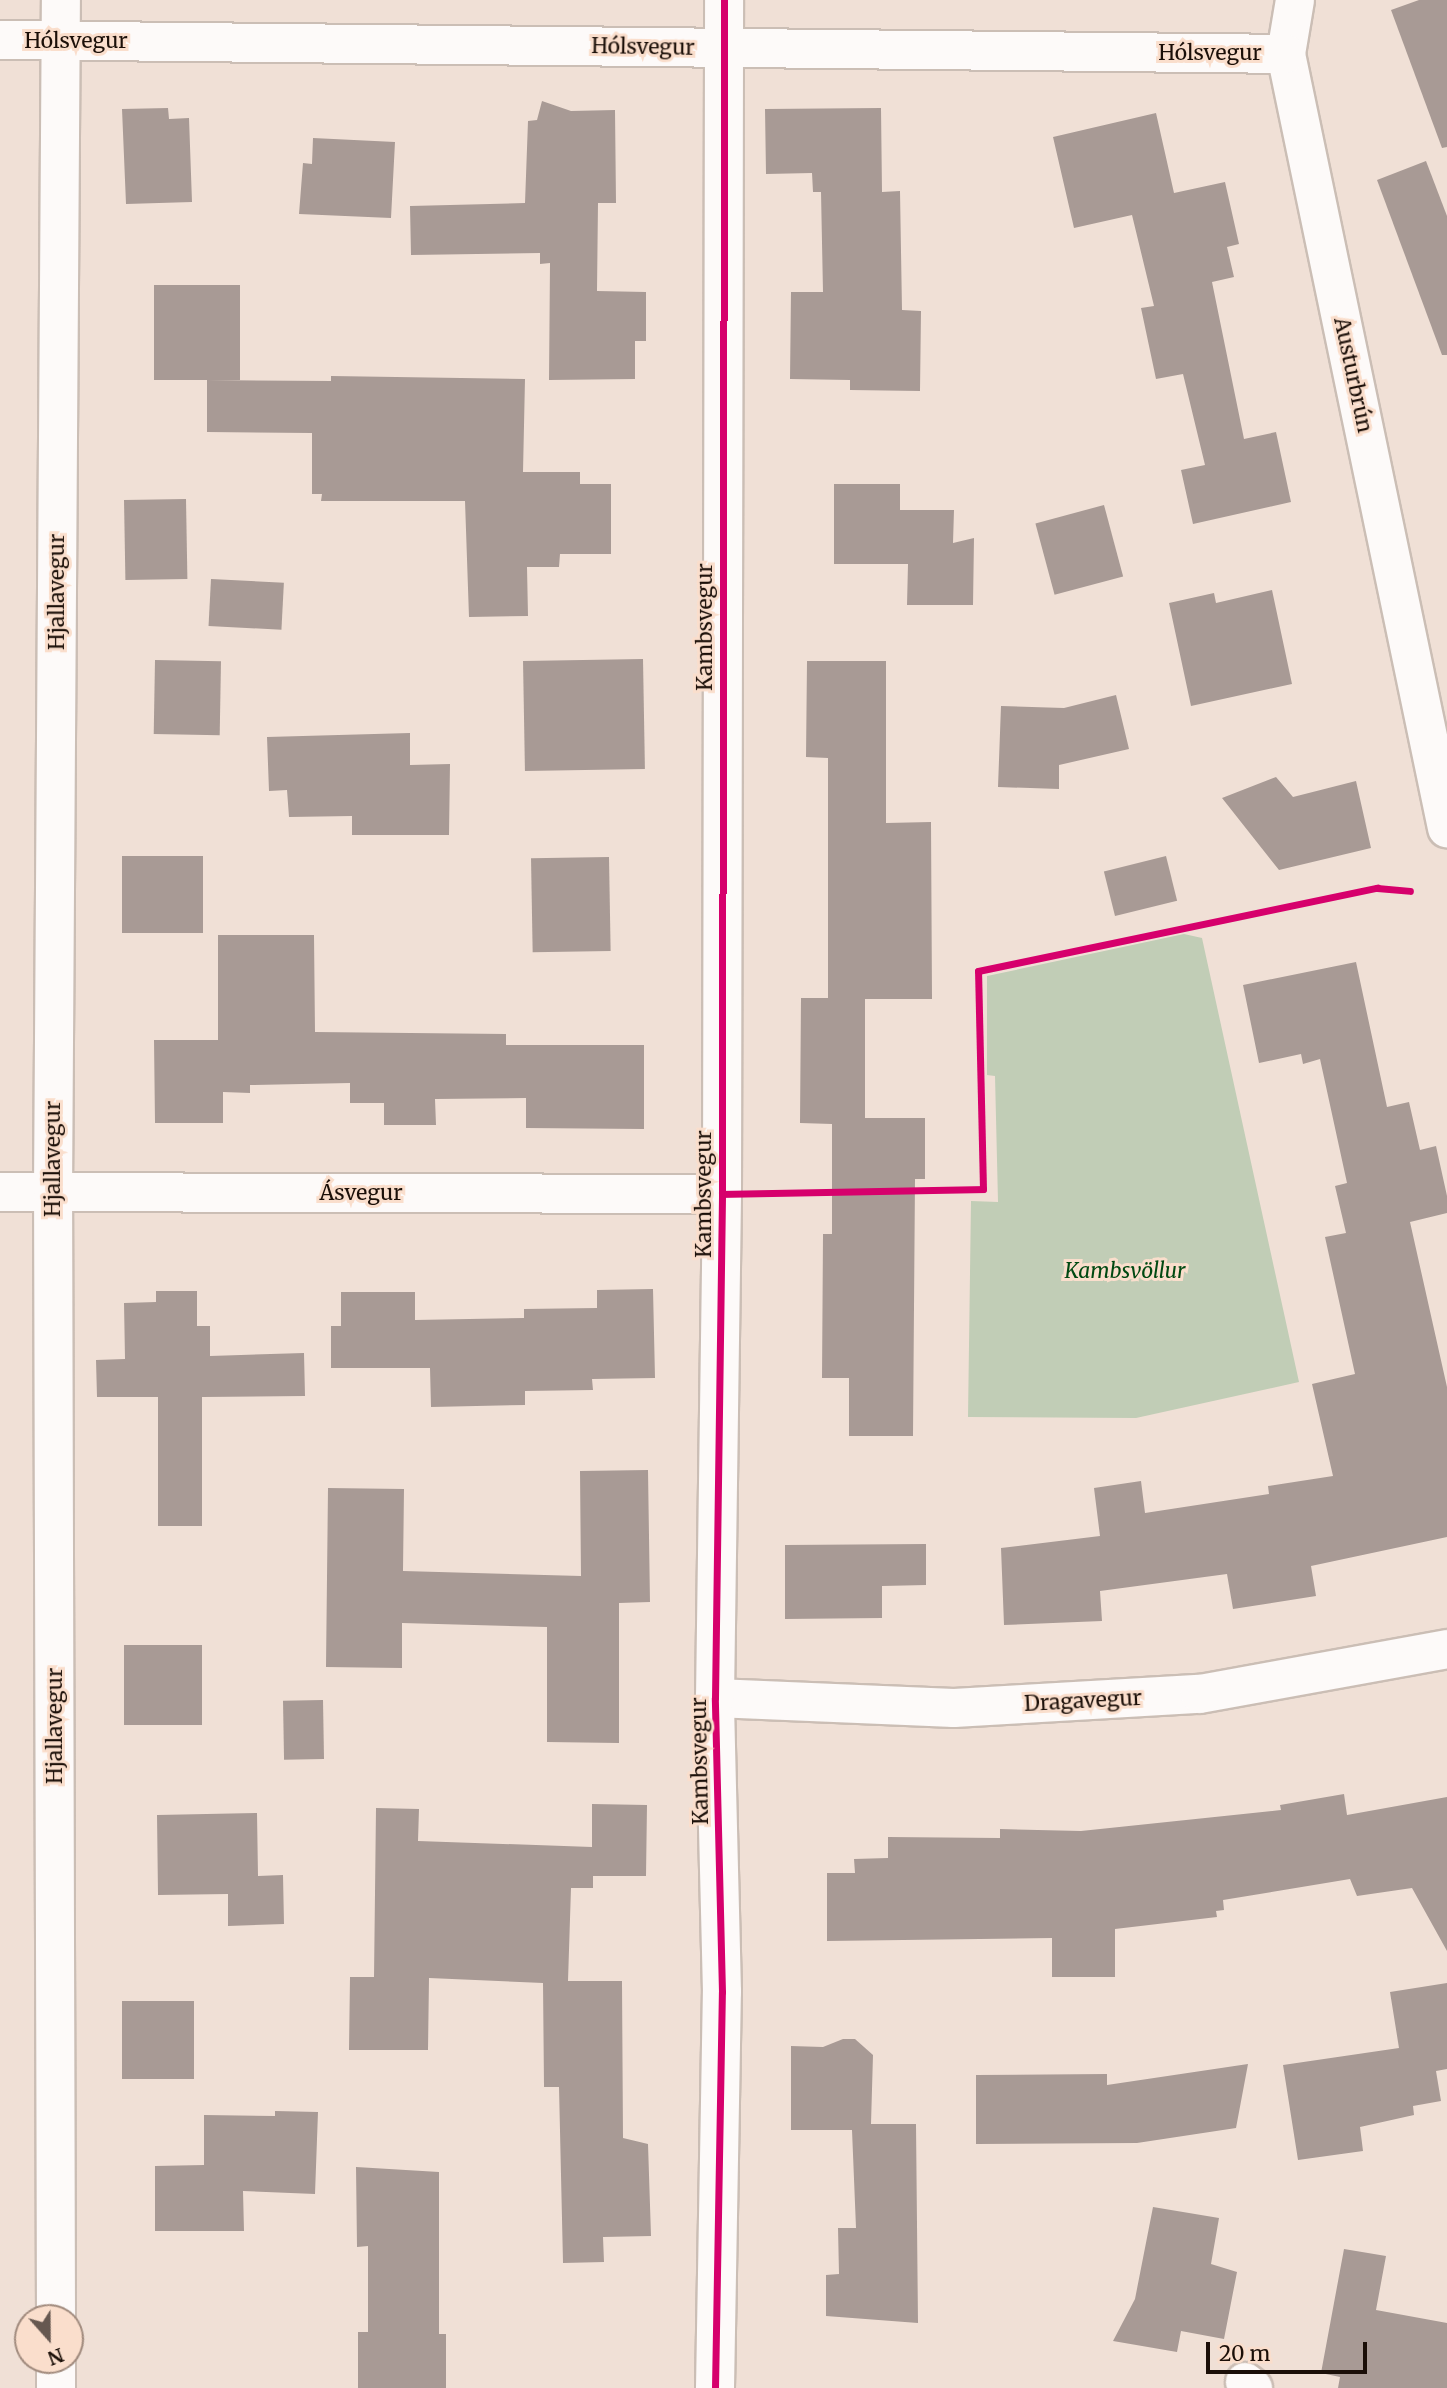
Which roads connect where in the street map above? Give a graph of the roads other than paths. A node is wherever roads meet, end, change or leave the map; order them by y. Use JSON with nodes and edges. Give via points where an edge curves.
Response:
{"nodes":[{"id":1,"x":61,"y":0,"type":"edge"},
{"id":2,"x":724,"y":0,"type":"edge"},
{"id":3,"x":1295,"y":0,"type":"edge"},
{"id":4,"x":0,"y":40,"type":"edge"},
{"id":5,"x":61,"y":40,"type":"junction"},
{"id":6,"x":724,"y":48,"type":"junction"},
{"id":7,"x":1286,"y":54,"type":"junction"},
{"id":8,"x":1439,"y":748,"type":"edge"},
{"id":9,"x":1447,"y":828,"type":"edge"},
{"id":10,"x":0,"y":1192,"type":"edge"},
{"id":11,"x":52,"y":1192,"type":"junction"},
{"id":12,"x":722,"y":1194,"type":"junction"},
{"id":13,"x":1447,"y":1649,"type":"edge"},
{"id":14,"x":715,"y":1698,"type":"junction"},
{"id":15,"x":56,"y":2304,"type":"edge"},
{"id":16,"x":715,"y":2388,"type":"edge"}],
"edges":[{"from":1,"to":5,"type":"street","name":"Hjallavegur"},
{"from":2,"to":6,"type":"street","name":"Kambsvegur"},
{"from":3,"to":7,"type":"street","name":"Austurbrún"},
{"from":4,"to":5,"type":"street","name":"Hólsvegur"},
{"from":5,"to":6,"type":"street","name":"Hólsvegur"},
{"from":5,"to":11,"type":"street","name":"Hjallavegur"},
{"from":6,"to":7,"type":"street","name":"Hólsvegur"},
{"from":6,"to":12,"type":"street","name":"Kambsvegur"},
{"from":7,"to":8,"type":"street","name":"Austurbrún"},
{"from":8,"to":9,"type":"street","name":"Austurbrún"},
{"from":10,"to":11,"type":"street","name":"Ásvegur"},
{"from":11,"to":12,"type":"street","name":"Ásvegur"},
{"from":11,"to":15,"type":"street","name":"Hjallavegur"},
{"from":12,"to":14,"type":"street","name":"Kambsvegur"},
{"from":13,"to":14,"type":"street","name":"Dragavegur","via":[[1200,1694],[954,1708]]},
{"from":14,"to":16,"type":"street","name":"Kambsvegur","via":[[722,1992]]}]}
